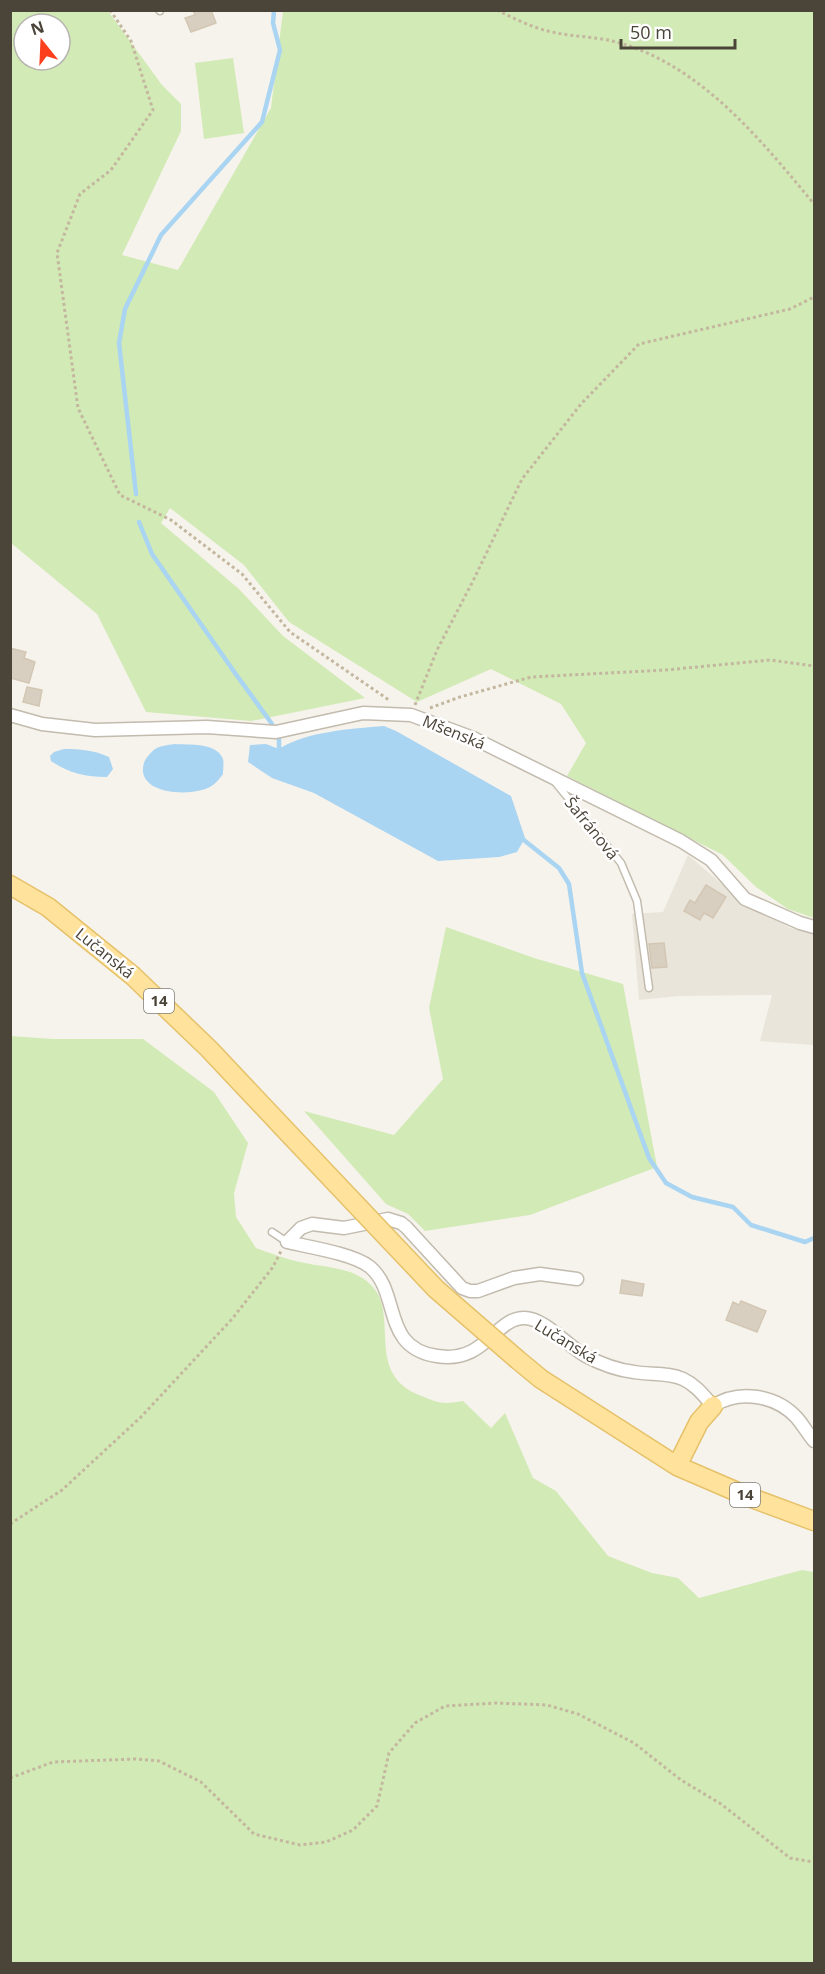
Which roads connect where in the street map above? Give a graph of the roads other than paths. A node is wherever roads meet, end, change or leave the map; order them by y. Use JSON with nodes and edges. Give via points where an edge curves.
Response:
{"nodes":[{"id":1,"x":10,"y":715,"type":"edge"},
{"id":2,"x":550,"y":777,"type":"junction"},
{"id":3,"x":10,"y":885,"type":"edge"},
{"id":4,"x":814,"y":927,"type":"edge"},
{"id":5,"x":649,"y":988,"type":"dead end"},
{"id":6,"x":272,"y":1233,"type":"dead end"},
{"id":7,"x":287,"y":1242,"type":"junction"},
{"id":8,"x":577,"y":1279,"type":"dead end"},
{"id":9,"x":713,"y":1406,"type":"junction"},
{"id":10,"x":814,"y":1441,"type":"edge"},
{"id":11,"x":677,"y":1466,"type":"junction"},
{"id":12,"x":814,"y":1521,"type":"edge"}],
"edges":[{"from":1,"to":2,"type":"street","name":"Mšenská","via":[[42,724],[95,730],[207,727],[276,732],[363,713],[411,715],[473,738]]},
{"from":2,"to":4,"type":"street","name":"Mšenská","via":[[689,846],[711,860],[745,899]]},
{"from":2,"to":5,"type":"lane","name":"Šafránová","via":[[621,863],[637,901]]},
{"from":3,"to":11,"type":"main road","name":"Lučanská","number":"14","bridge":true,"via":[[48,907],[134,976],[473,1323],[541,1379]]},
{"from":6,"to":7,"type":"lane"},
{"from":7,"to":8,"type":"street","via":[[306,1225],[344,1228],[388,1220],[406,1227],[462,1288],[478,1292],[514,1278],[540,1274]]},
{"from":7,"to":9,"type":"street","name":"Lučanská","via":[[353,1258],[369,1266],[386,1289],[396,1327],[417,1350],[437,1356],[462,1356],[474,1352],[506,1324],[525,1318],[537,1321],[570,1346],[607,1365],[681,1378]]},
{"from":9,"to":10,"type":"street","via":[[737,1397],[770,1400],[796,1417]]},
{"from":9,"to":11,"type":"main road","via":[[699,1422]]},
{"from":11,"to":12,"type":"main road","number":"14"}]}
